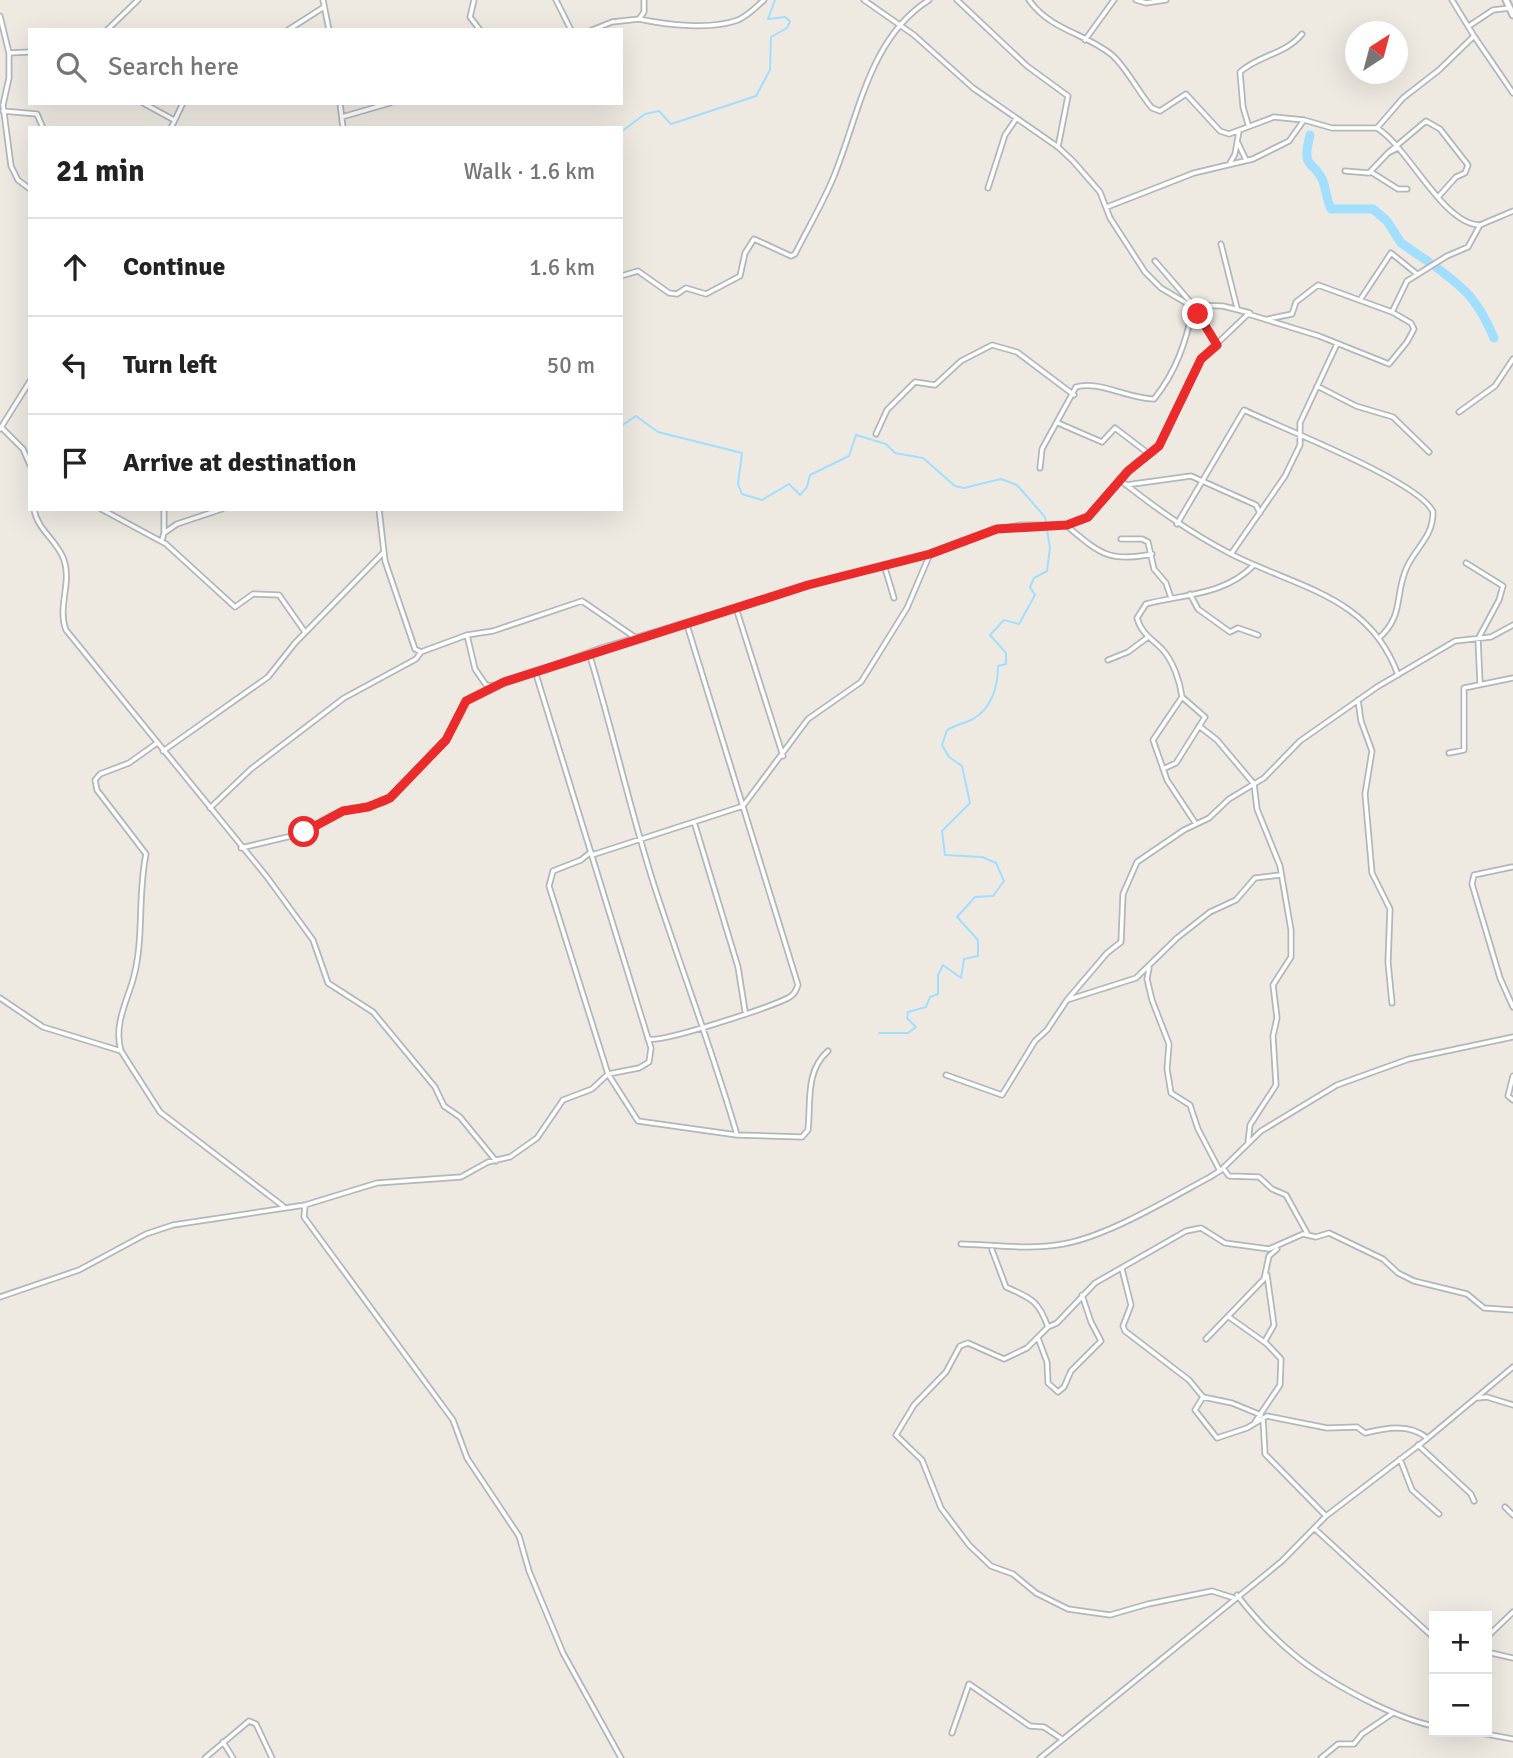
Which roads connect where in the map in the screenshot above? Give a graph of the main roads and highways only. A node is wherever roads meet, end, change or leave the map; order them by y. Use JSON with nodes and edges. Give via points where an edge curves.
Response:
{"nodes":[{"id":1,"x":1506,"y":0,"type":"edge"},
{"id":2,"x":1513,"y":15,"type":"edge"}],
"edges":[{"from":1,"to":2,"type":"main road"}]}
